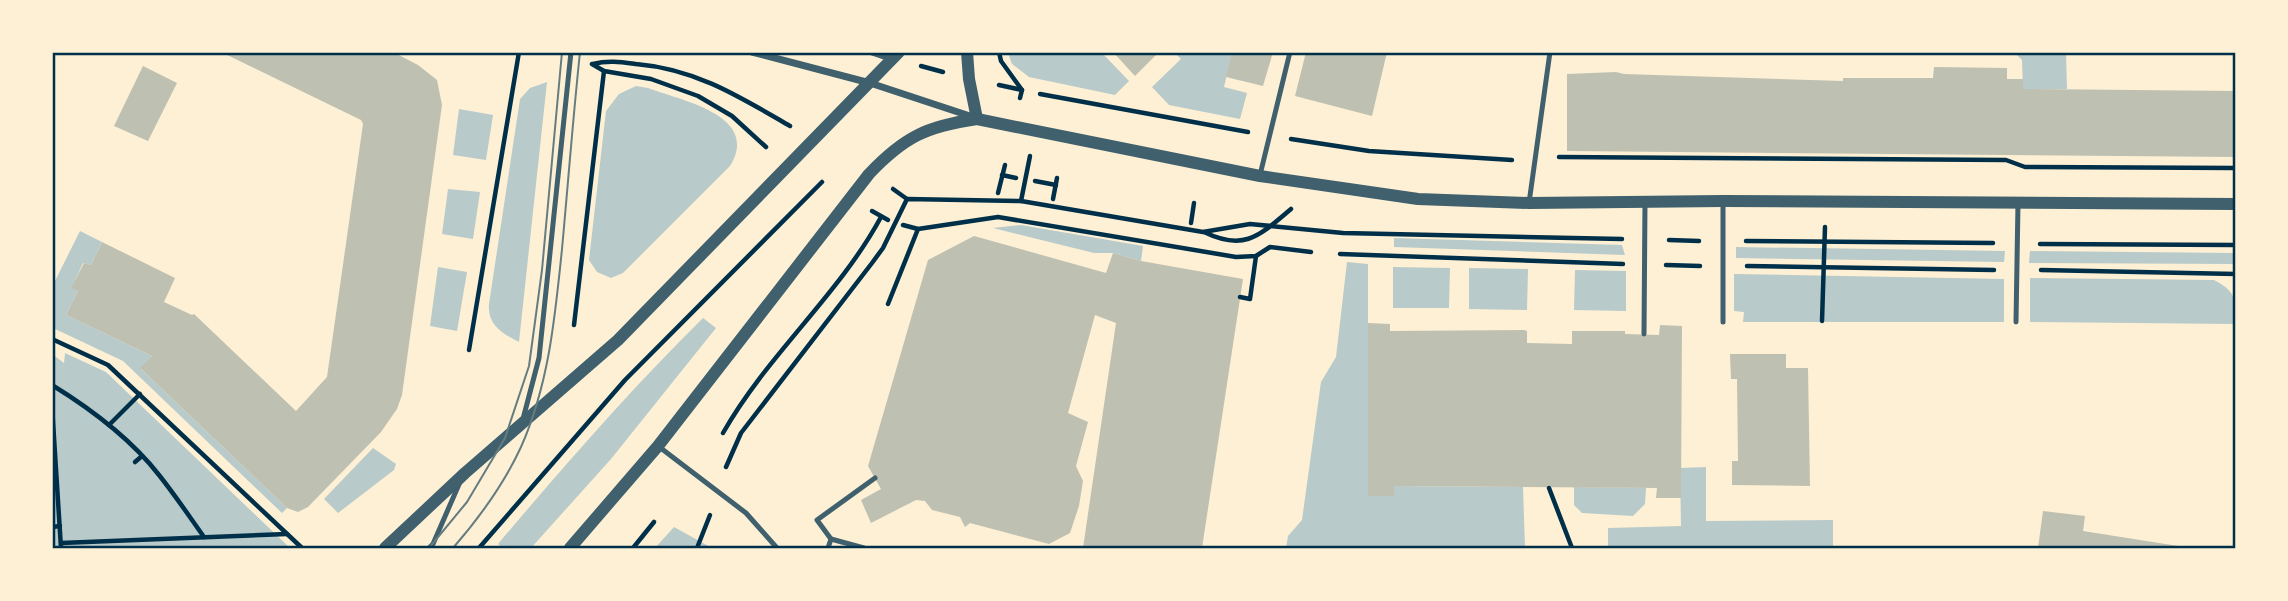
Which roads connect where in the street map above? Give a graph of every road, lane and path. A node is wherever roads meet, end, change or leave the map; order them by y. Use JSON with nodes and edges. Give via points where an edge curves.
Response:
{"nodes":[{"id":1,"x":519,"y":52,"type":"edge"},
{"id":2,"x":571,"y":52,"type":"edge"},
{"id":3,"x":752,"y":52,"type":"edge"},
{"id":4,"x":872,"y":52,"type":"edge"},
{"id":5,"x":967,"y":52,"type":"edge"},
{"id":6,"x":999,"y":52,"type":"edge"},
{"id":7,"x":1290,"y":52,"type":"edge"},
{"id":8,"x":1550,"y":52,"type":"edge"},
{"id":9,"x":896,"y":56,"type":"edge"},
{"id":10,"x":604,"y":71,"type":"junction"},
{"id":11,"x":870,"y":83,"type":"junction"},
{"id":12,"x":1040,"y":94,"type":"dead end"},
{"id":13,"x":1020,"y":98,"type":"dead end"},
{"id":14,"x":766,"y":113,"type":"dead end"},
{"id":15,"x":977,"y":119,"type":"junction"},
{"id":16,"x":1269,"y":136,"type":"junction"},
{"id":17,"x":767,"y":148,"type":"dead end"},
{"id":18,"x":1535,"y":161,"type":"junction"},
{"id":19,"x":1005,"y":165,"type":"dead end"},
{"id":20,"x":2235,"y":167,"type":"edge"},
{"id":21,"x":1027,"y":169,"type":"dead end"},
{"id":22,"x":811,"y":175,"type":"dead end"},
{"id":23,"x":1002,"y":176,"type":"junction"},
{"id":24,"x":1260,"y":176,"type":"junction"},
{"id":25,"x":1016,"y":178,"type":"dead end"},
{"id":26,"x":1057,"y":178,"type":"dead end"},
{"id":27,"x":1035,"y":181,"type":"dead end"},
{"id":28,"x":822,"y":182,"type":"junction"},
{"id":29,"x":886,"y":184,"type":"dead end"},
{"id":30,"x":1056,"y":185,"type":"junction"},
{"id":31,"x":1319,"y":185,"type":"junction"},
{"id":32,"x":832,"y":188,"type":"dead end"},
{"id":33,"x":998,"y":193,"type":"dead end"},
{"id":34,"x":907,"y":199,"type":"junction"},
{"id":35,"x":1053,"y":200,"type":"dead end"},
{"id":36,"x":1021,"y":201,"type":"junction"},
{"id":37,"x":1723,"y":201,"type":"junction"},
{"id":38,"x":1826,"y":201,"type":"junction"},
{"id":39,"x":1645,"y":202,"type":"junction"},
{"id":40,"x":1194,"y":203,"type":"dead end"},
{"id":41,"x":1529,"y":203,"type":"junction"},
{"id":42,"x":2018,"y":203,"type":"junction"},
{"id":43,"x":2235,"y":204,"type":"edge"},
{"id":44,"x":868,"y":209,"type":"dead end"},
{"id":45,"x":998,"y":210,"type":"dead end"},
{"id":46,"x":881,"y":216,"type":"junction"},
{"id":47,"x":1050,"y":216,"type":"dead end"},
{"id":48,"x":998,"y":217,"type":"junction"},
{"id":49,"x":888,"y":220,"type":"dead end"},
{"id":50,"x":1191,"y":223,"type":"dead end"},
{"id":51,"x":1049,"y":224,"type":"junction"},
{"id":52,"x":903,"y":225,"type":"dead end"},
{"id":53,"x":1270,"y":226,"type":"junction"},
{"id":54,"x":918,"y":229,"type":"junction"},
{"id":55,"x":1203,"y":232,"type":"junction"},
{"id":56,"x":1188,"y":240,"type":"dead end"},
{"id":57,"x":1646,"y":240,"type":"junction"},
{"id":58,"x":1825,"y":240,"type":"junction"},
{"id":59,"x":1723,"y":241,"type":"junction"},
{"id":60,"x":2018,"y":244,"type":"junction"},
{"id":61,"x":2235,"y":244,"type":"edge"},
{"id":62,"x":1186,"y":248,"type":"junction"},
{"id":63,"x":1311,"y":252,"type":"dead end"},
{"id":64,"x":1340,"y":254,"type":"dead end"},
{"id":65,"x":1256,"y":256,"type":"junction"},
{"id":66,"x":1644,"y":265,"type":"junction"},
{"id":67,"x":1723,"y":266,"type":"junction"},
{"id":68,"x":1824,"y":267,"type":"junction"},
{"id":69,"x":2017,"y":270,"type":"junction"},
{"id":70,"x":2235,"y":274,"type":"edge"},
{"id":71,"x":1240,"y":297,"type":"dead end"},
{"id":72,"x":888,"y":304,"type":"dead end"},
{"id":73,"x":1822,"y":321,"type":"dead end"},
{"id":74,"x":1723,"y":322,"type":"dead end"},
{"id":75,"x":2017,"y":322,"type":"dead end"},
{"id":76,"x":574,"y":325,"type":"dead end"},
{"id":77,"x":1644,"y":334,"type":"dead end"},
{"id":78,"x":52,"y":339,"type":"edge"},
{"id":79,"x":469,"y":351,"type":"dead end"},
{"id":80,"x":52,"y":384,"type":"edge"},
{"id":81,"x":140,"y":394,"type":"junction"},
{"id":82,"x":52,"y":406,"type":"edge"},
{"id":83,"x":108,"y":425,"type":"junction"},
{"id":84,"x":520,"y":425,"type":"junction"},
{"id":85,"x":723,"y":433,"type":"dead end"},
{"id":86,"x":658,"y":446,"type":"junction"},
{"id":87,"x":142,"y":456,"type":"junction"},
{"id":88,"x":135,"y":462,"type":"dead end"},
{"id":89,"x":464,"y":473,"type":"junction"},
{"id":90,"x":875,"y":478,"type":"dead end"},
{"id":91,"x":1549,"y":488,"type":"dead end"},
{"id":92,"x":718,"y":491,"type":"junction"},
{"id":93,"x":654,"y":522,"type":"dead end"},
{"id":94,"x":60,"y":526,"type":"junction"},
{"id":95,"x":52,"y":527,"type":"edge"},
{"id":96,"x":287,"y":534,"type":"junction"},
{"id":97,"x":204,"y":538,"type":"junction"},
{"id":98,"x":831,"y":539,"type":"junction"},
{"id":99,"x":61,"y":546,"type":"edge"},
{"id":100,"x":302,"y":548,"type":"edge"},
{"id":101,"x":385,"y":548,"type":"edge"},
{"id":102,"x":429,"y":548,"type":"edge"},
{"id":103,"x":479,"y":548,"type":"edge"},
{"id":104,"x":570,"y":548,"type":"edge"},
{"id":105,"x":633,"y":548,"type":"edge"},
{"id":106,"x":697,"y":548,"type":"edge"},
{"id":107,"x":777,"y":548,"type":"edge"},
{"id":108,"x":828,"y":548,"type":"edge"},
{"id":109,"x":864,"y":548,"type":"edge"},
{"id":110,"x":1572,"y":548,"type":"edge"}],
"edges":[{"from":1,"to":79,"type":"path"},
{"from":2,"to":84,"type":"lane","via":[[539,358]]},
{"from":3,"to":11,"type":"street"},
{"from":4,"to":9,"type":"street"},
{"from":5,"to":15,"type":"street"},
{"from":6,"to":13,"type":"path","via":[[1000,61],[1022,90]]},
{"from":7,"to":16,"type":"lane"},
{"from":8,"to":18,"type":"lane"},
{"from":9,"to":11,"type":"street"},
{"from":10,"to":14,"type":"path","via":[[592,64],[654,65],[693,75]]},
{"from":10,"to":17,"type":"path","via":[[650,79],[698,96],[732,116]]},
{"from":10,"to":76,"type":"path"},
{"from":11,"to":15,"type":"street"},
{"from":11,"to":84,"type":"street","via":[[618,340]]},
{"from":12,"to":16,"type":"path"},
{"from":15,"to":24,"type":"street"},
{"from":15,"to":86,"type":"street","via":[[945,123],[912,136],[887,155]]},
{"from":16,"to":18,"type":"path","via":[[1368,151]]},
{"from":16,"to":24,"type":"lane"},
{"from":18,"to":20,"type":"path","via":[[1579,156],[2006,160],[2025,167]]},
{"from":18,"to":41,"type":"lane"},
{"from":19,"to":23,"type":"path"},
{"from":21,"to":36,"type":"path"},
{"from":22,"to":28,"type":"path"},
{"from":23,"to":25,"type":"path"},
{"from":23,"to":33,"type":"path"},
{"from":24,"to":31,"type":"street"},
{"from":26,"to":30,"type":"path"},
{"from":27,"to":30,"type":"path"},
{"from":28,"to":32,"type":"path"},
{"from":28,"to":103,"type":"path","via":[[625,380]]},
{"from":29,"to":34,"type":"path"},
{"from":30,"to":35,"type":"path"},
{"from":31,"to":41,"type":"street","via":[[1418,199]]},
{"from":31,"to":53,"type":"path"},
{"from":34,"to":36,"type":"path"},
{"from":34,"to":92,"type":"path","via":[[883,248],[741,433]]},
{"from":36,"to":55,"type":"path"},
{"from":37,"to":38,"type":"street"},
{"from":37,"to":39,"type":"street"},
{"from":37,"to":59,"type":"lane"},
{"from":38,"to":42,"type":"street"},
{"from":38,"to":58,"type":"path"},
{"from":39,"to":41,"type":"street"},
{"from":39,"to":57,"type":"lane"},
{"from":40,"to":50,"type":"path"},
{"from":42,"to":43,"type":"street"},
{"from":42,"to":60,"type":"lane"},
{"from":44,"to":46,"type":"path"},
{"from":45,"to":48,"type":"path"},
{"from":46,"to":49,"type":"path"},
{"from":46,"to":85,"type":"path","via":[[864,247],[742,401]]},
{"from":47,"to":51,"type":"path"},
{"from":48,"to":51,"type":"path"},
{"from":48,"to":54,"type":"path"},
{"from":51,"to":62,"type":"path"},
{"from":52,"to":54,"type":"path"},
{"from":53,"to":55,"type":"path","via":[[1233,225]]},
{"from":53,"to":55,"type":"path","via":[[1242,242]]},
{"from":53,"to":57,"type":"path","via":[[1343,233]]},
{"from":54,"to":72,"type":"path"},
{"from":56,"to":62,"type":"path"},
{"from":57,"to":59,"type":"path"},
{"from":57,"to":66,"type":"lane"},
{"from":58,"to":59,"type":"path"},
{"from":58,"to":60,"type":"path"},
{"from":58,"to":68,"type":"path"},
{"from":59,"to":67,"type":"lane"},
{"from":60,"to":61,"type":"path"},
{"from":60,"to":69,"type":"lane"},
{"from":62,"to":65,"type":"path"},
{"from":63,"to":65,"type":"path","via":[[1270,247]]},
{"from":64,"to":66,"type":"path"},
{"from":65,"to":71,"type":"path","via":[[1250,299]]},
{"from":66,"to":67,"type":"path"},
{"from":66,"to":77,"type":"lane"},
{"from":67,"to":68,"type":"path"},
{"from":67,"to":74,"type":"lane"},
{"from":68,"to":69,"type":"path"},
{"from":68,"to":73,"type":"path"},
{"from":69,"to":70,"type":"path"},
{"from":69,"to":75,"type":"lane"},
{"from":78,"to":81,"type":"path","via":[[108,365]]},
{"from":80,"to":83,"type":"path"},
{"from":81,"to":83,"type":"path"},
{"from":81,"to":96,"type":"path"},
{"from":82,"to":94,"type":"path"},
{"from":83,"to":87,"type":"path"},
{"from":84,"to":89,"type":"street"},
{"from":86,"to":92,"type":"lane"},
{"from":86,"to":104,"type":"street"},
{"from":87,"to":88,"type":"path"},
{"from":87,"to":97,"type":"path"},
{"from":89,"to":101,"type":"street"},
{"from":89,"to":102,"type":"lane"},
{"from":90,"to":98,"type":"lane","via":[[817,520]]},
{"from":91,"to":110,"type":"path"},
{"from":92,"to":106,"type":"path"},
{"from":92,"to":107,"type":"lane","via":[[746,513]]},
{"from":93,"to":105,"type":"path"},
{"from":94,"to":95,"type":"path"},
{"from":94,"to":99,"type":"path"},
{"from":96,"to":97,"type":"path"},
{"from":96,"to":100,"type":"path"},
{"from":97,"to":99,"type":"path"},
{"from":98,"to":108,"type":"lane"},
{"from":98,"to":109,"type":"lane"}]}
